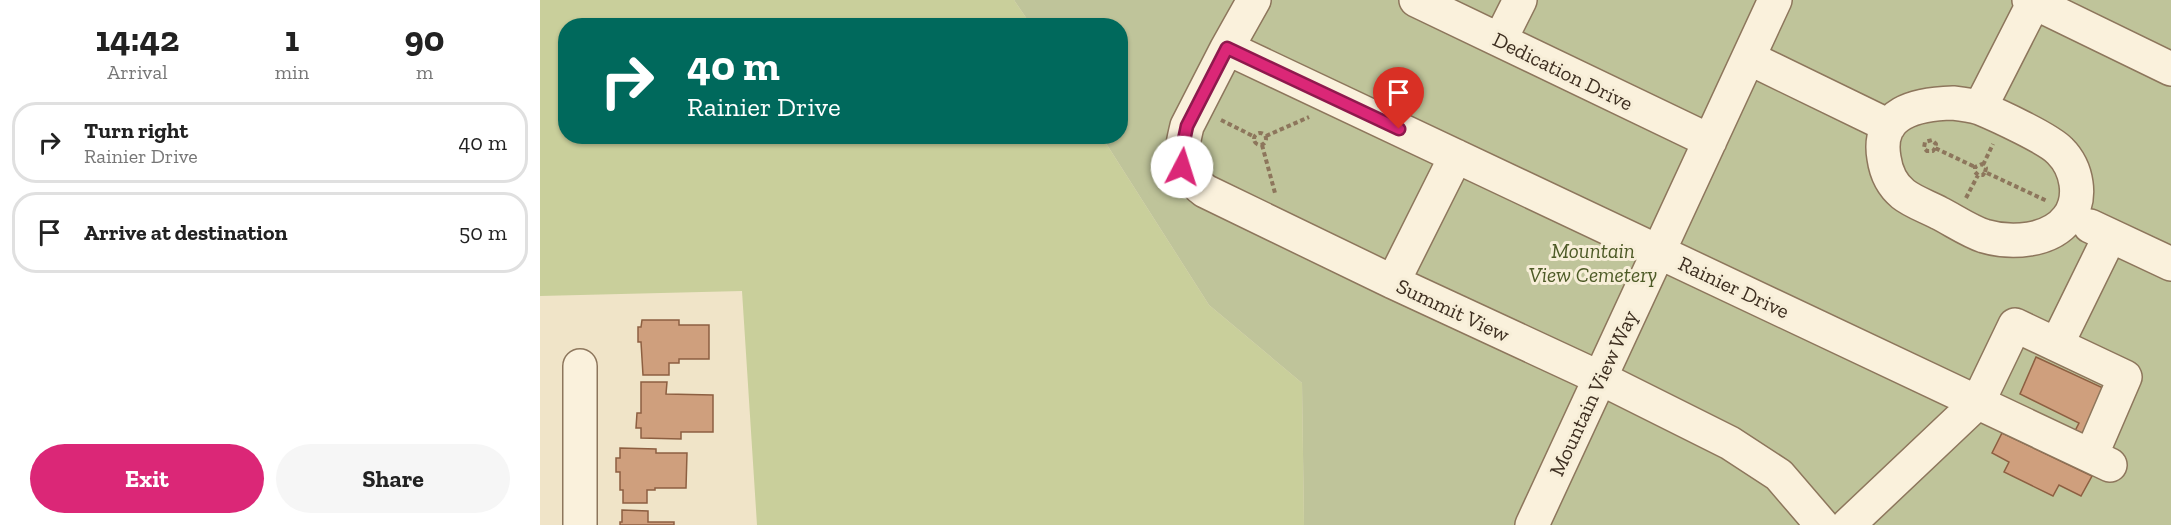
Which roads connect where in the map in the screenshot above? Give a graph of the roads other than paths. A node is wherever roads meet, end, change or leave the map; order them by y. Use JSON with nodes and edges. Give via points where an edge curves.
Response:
{"nodes":[{"id":1,"x":1254,"y":0,"type":"edge"},
{"id":2,"x":1416,"y":0,"type":"edge"},
{"id":3,"x":1520,"y":0,"type":"edge"},
{"id":4,"x":1775,"y":0,"type":"edge"},
{"id":5,"x":2031,"y":1,"type":"edge"},
{"id":6,"x":1500,"y":40,"type":"junction"},
{"id":7,"x":1227,"y":48,"type":"junction"},
{"id":8,"x":1749,"y":58,"type":"junction"},
{"id":9,"x":2171,"y":69,"type":"edge"},
{"id":10,"x":1980,"y":108,"type":"junction"},
{"id":11,"x":1889,"y":126,"type":"junction"},
{"id":12,"x":1710,"y":141,"type":"junction"},
{"id":13,"x":1456,"y":156,"type":"junction"},
{"id":14,"x":2071,"y":214,"type":"junction"},
{"id":15,"x":2110,"y":236,"type":"junction"},
{"id":16,"x":1659,"y":252,"type":"junction"},
{"id":17,"x":2171,"y":264,"type":"edge"},
{"id":18,"x":1393,"y":282,"type":"junction"},
{"id":19,"x":2056,"y":344,"type":"junction"},
{"id":20,"x":580,"y":366,"type":"dead end"},
{"id":21,"x":1600,"y":378,"type":"junction"},
{"id":22,"x":1978,"y":402,"type":"junction"},
{"id":23,"x":580,"y":525,"type":"edge"},
{"id":24,"x":1532,"y":525,"type":"edge"},
{"id":25,"x":1822,"y":525,"type":"edge"},
{"id":26,"x":1848,"y":525,"type":"edge"}],
"edges":[{"from":1,"to":7,"type":"street"},
{"from":2,"to":6,"type":"street","name":"Dedication Drive"},
{"from":3,"to":6,"type":"street"},
{"from":4,"to":8,"type":"street","name":"Mountain View Way"},
{"from":5,"to":9,"type":"street"},
{"from":5,"to":10,"type":"street"},
{"from":6,"to":12,"type":"street","name":"Dedication Drive"},
{"from":7,"to":13,"type":"street","name":"Rainier Drive"},
{"from":7,"to":18,"type":"street","name":"Summit View","via":[[1185,133],[1182,167],[1190,179],[1205,191]]},
{"from":8,"to":11,"type":"street"},
{"from":8,"to":12,"type":"street","name":"Mountain View Way"},
{"from":10,"to":11,"type":"street","via":[[1953,103],[1921,105]]},
{"from":10,"to":14,"type":"street","via":[[2050,143],[2066,157],[2076,182]]},
{"from":11,"to":14,"type":"street","via":[[1882,145],[1886,169],[1903,194],[1982,235],[2001,240],[2037,238],[2053,231]]},
{"from":12,"to":16,"type":"street","name":"Mountain View Way"},
{"from":13,"to":16,"type":"street","name":"Rainier Drive"},
{"from":13,"to":18,"type":"street"},
{"from":14,"to":15,"type":"street"},
{"from":15,"to":17,"type":"street"},
{"from":15,"to":19,"type":"street"},
{"from":16,"to":21,"type":"street","name":"Mountain View Way"},
{"from":16,"to":22,"type":"street","name":"Rainier Drive"},
{"from":18,"to":21,"type":"street","name":"Summit View"},
{"from":19,"to":22,"type":"street","via":[[2014,325]]},
{"from":19,"to":22,"type":"street","name":"Rainier Drive","via":[[2125,376],[2101,461]]},
{"from":20,"to":23,"type":"street"},
{"from":21,"to":24,"type":"street","name":"Mountain View Way"},
{"from":21,"to":25,"type":"street","name":"Summit View","via":[[1730,443],[1779,475]]},
{"from":22,"to":26,"type":"street"}]}
